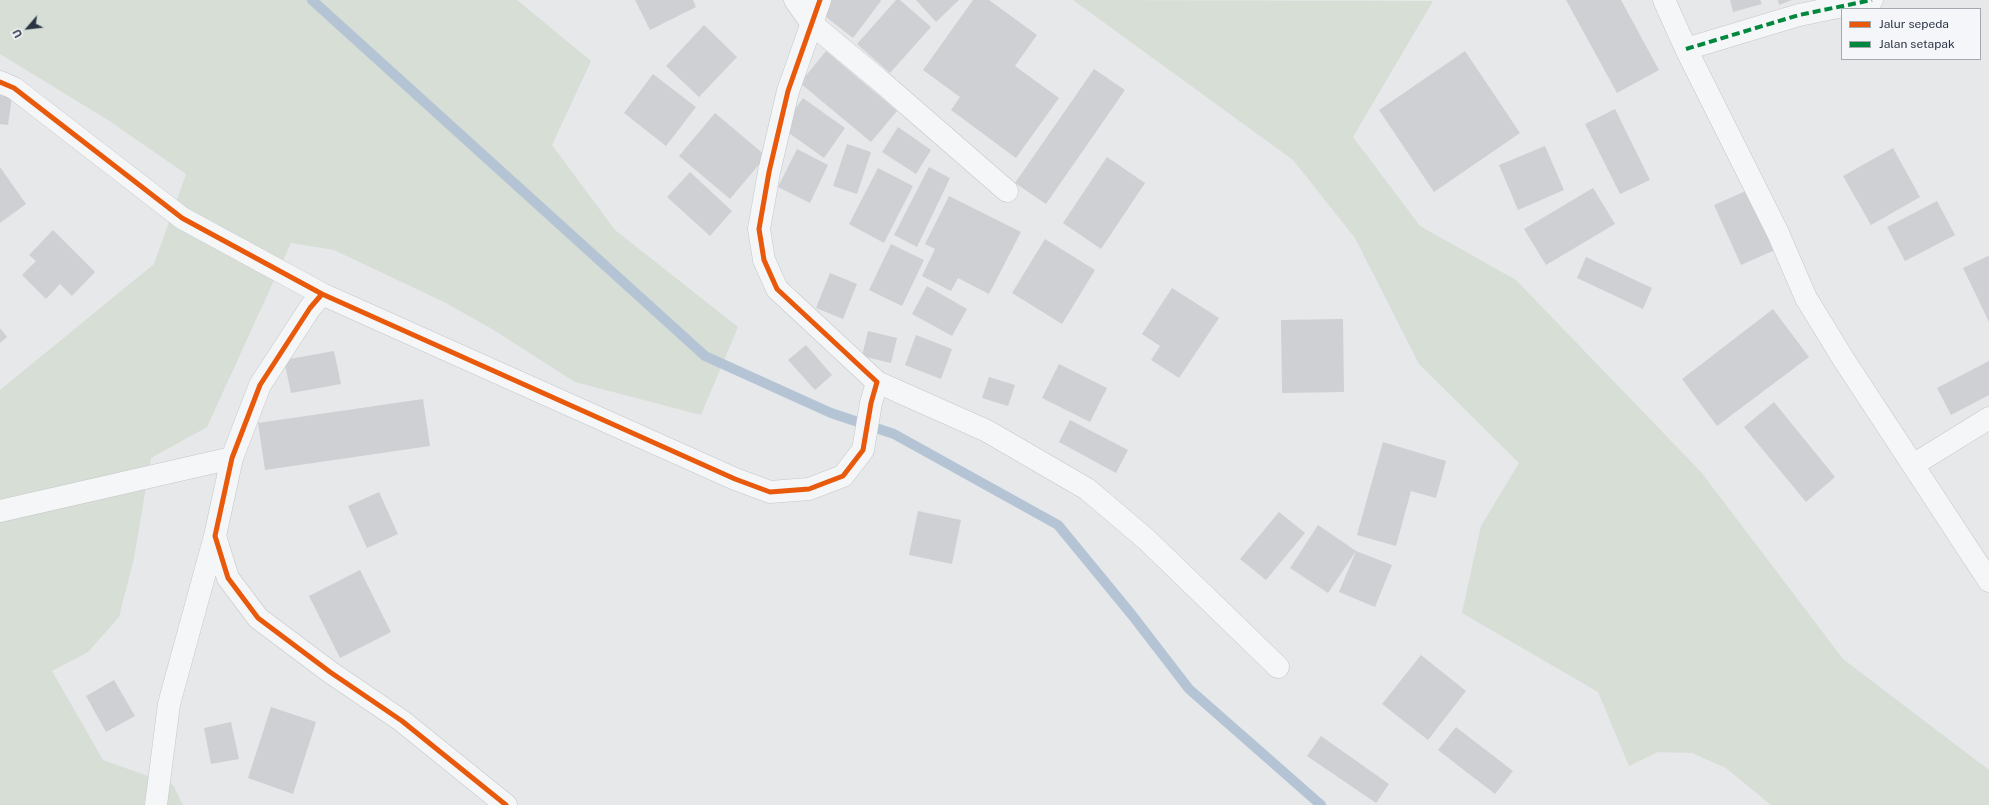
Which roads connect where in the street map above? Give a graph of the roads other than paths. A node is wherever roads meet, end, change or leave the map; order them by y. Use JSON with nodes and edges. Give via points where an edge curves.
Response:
{"nodes":[{"id":1,"x":795,"y":0,"type":"edge"},
{"id":2,"x":820,"y":0,"type":"edge"},
{"id":3,"x":1664,"y":0,"type":"edge"},
{"id":4,"x":1872,"y":0,"type":"edge"},
{"id":5,"x":812,"y":24,"type":"junction"},
{"id":6,"x":1686,"y":49,"type":"junction"},
{"id":7,"x":0,"y":82,"type":"edge"},
{"id":8,"x":1007,"y":191,"type":"dead end"},
{"id":9,"x":322,"y":294,"type":"junction"},
{"id":10,"x":877,"y":382,"type":"junction"},
{"id":11,"x":1989,"y":418,"type":"edge"},
{"id":12,"x":232,"y":458,"type":"junction"},
{"id":13,"x":1913,"y":465,"type":"junction"},
{"id":14,"x":0,"y":511,"type":"edge"},
{"id":15,"x":215,"y":536,"type":"junction"},
{"id":16,"x":1989,"y":581,"type":"edge"},
{"id":17,"x":1278,"y":667,"type":"dead end"},
{"id":18,"x":156,"y":805,"type":"edge"},
{"id":19,"x":506,"y":805,"type":"edge"}],
"edges":[{"from":1,"to":5,"type":"street"},
{"from":2,"to":5,"type":"street"},
{"from":3,"to":6,"type":"street"},
{"from":4,"to":6,"type":"street","via":[[1798,15]]},
{"from":5,"to":8,"type":"street"},
{"from":5,"to":10,"type":"street","via":[[788,91],[769,172],[759,229],[764,260],[777,288]]},
{"from":6,"to":13,"type":"street","via":[[1778,233],[1806,298]]},
{"from":7,"to":9,"type":"street","via":[[14,88],[182,218]]},
{"from":9,"to":10,"type":"street","via":[[735,479],[770,492],[809,489],[843,476],[864,450]]},
{"from":9,"to":12,"type":"street","via":[[310,308],[260,385]]},
{"from":10,"to":17,"type":"street","via":[[988,431],[1087,489],[1147,540]]},
{"from":11,"to":13,"type":"street"},
{"from":12,"to":14,"type":"street"},
{"from":12,"to":15,"type":"street"},
{"from":13,"to":16,"type":"street"},
{"from":15,"to":18,"type":"street","via":[[169,704]]},
{"from":15,"to":19,"type":"street","via":[[228,578],[258,618],[330,672],[402,721]]}]}
